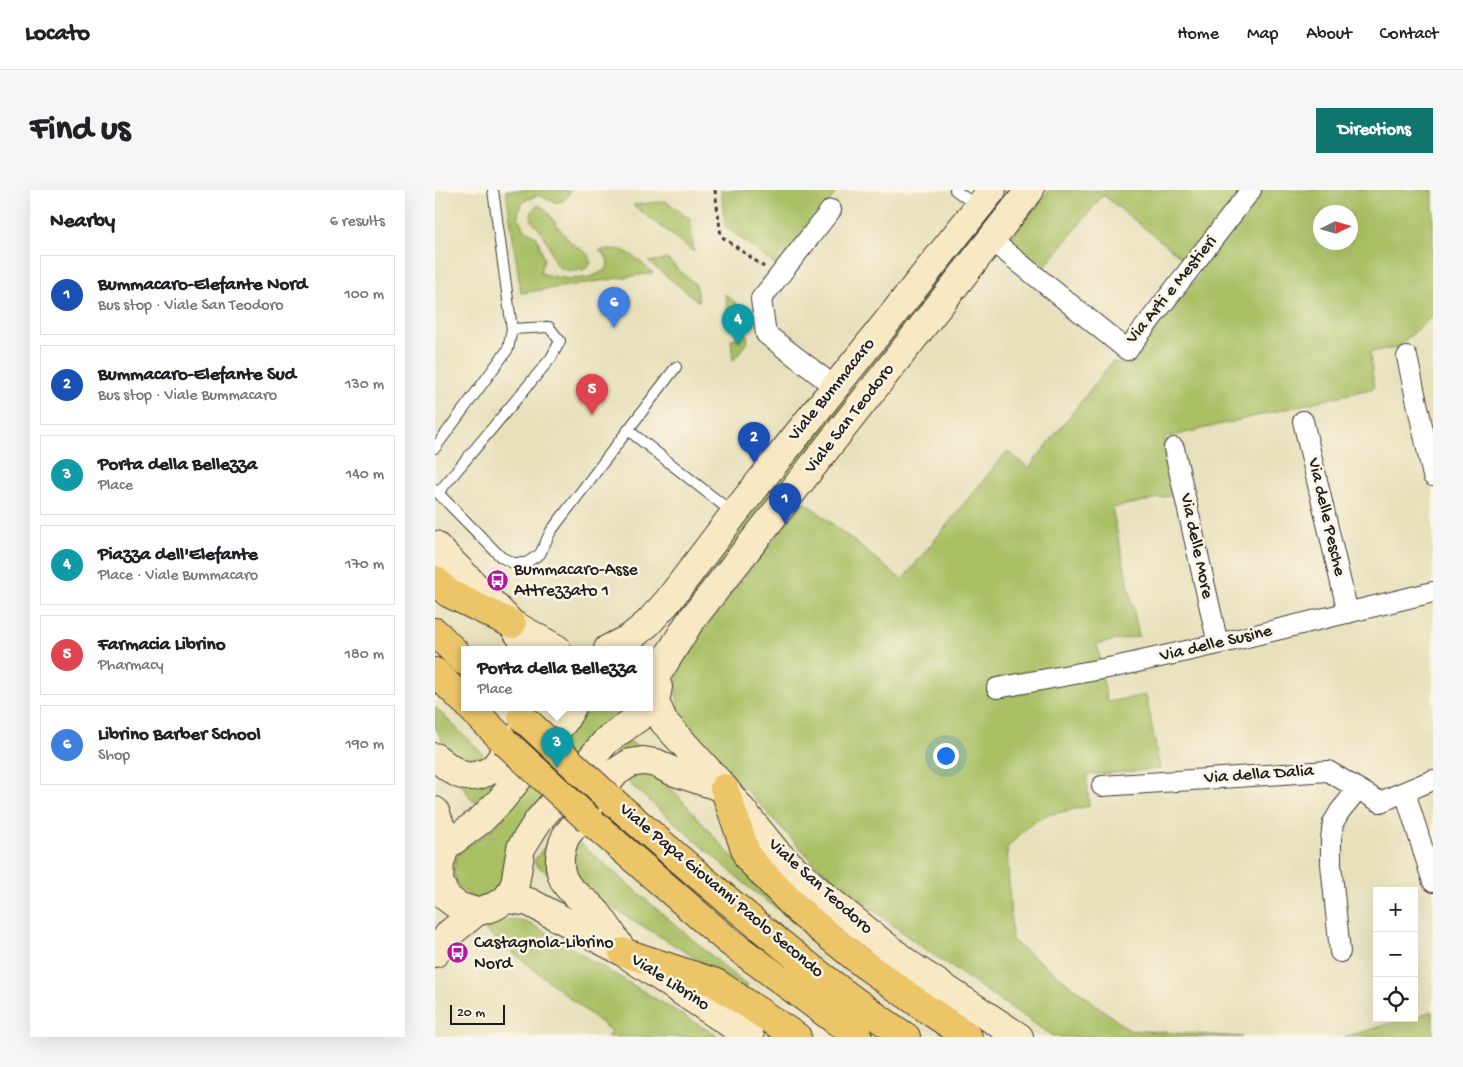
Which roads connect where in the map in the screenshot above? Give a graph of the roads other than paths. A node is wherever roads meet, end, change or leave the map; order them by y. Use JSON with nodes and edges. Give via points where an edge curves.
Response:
{"nodes":[{"id":1,"x":493,"y":190,"type":"edge"},
{"id":2,"x":955,"y":190,"type":"edge"},
{"id":3,"x":1030,"y":190,"type":"edge"},
{"id":4,"x":1251,"y":190,"type":"edge"},
{"id":5,"x":985,"y":198,"type":"edge"},
{"id":6,"x":831,"y":210,"type":"dead end"},
{"id":7,"x":991,"y":240,"type":"junction"},
{"id":8,"x":512,"y":329,"type":"junction"},
{"id":9,"x":1407,"y":357,"type":"dead end"},
{"id":10,"x":675,"y":367,"type":"dead end"},
{"id":11,"x":835,"y":387,"type":"junction"},
{"id":12,"x":1303,"y":421,"type":"dead end"},
{"id":13,"x":627,"y":430,"type":"junction"},
{"id":14,"x":435,"y":448,"type":"edge"},
{"id":15,"x":1174,"y":448,"type":"dead end"},
{"id":16,"x":1433,"y":476,"type":"edge"},
{"id":17,"x":436,"y":492,"type":"edge"},
{"id":18,"x":733,"y":514,"type":"junction"},
{"id":19,"x":435,"y":545,"type":"edge"},
{"id":20,"x":435,"y":580,"type":"edge"},
{"id":21,"x":1433,"y":592,"type":"edge"},
{"id":22,"x":1348,"y":613,"type":"junction"},
{"id":23,"x":512,"y":624,"type":"junction"},
{"id":24,"x":435,"y":632,"type":"edge"},
{"id":25,"x":1217,"y":644,"type":"junction"},
{"id":26,"x":527,"y":646,"type":"edge"},
{"id":27,"x":552,"y":646,"type":"edge"},
{"id":28,"x":614,"y":646,"type":"edge"},
{"id":29,"x":461,"y":657,"type":"edge"},
{"id":30,"x":435,"y":672,"type":"edge"},
{"id":31,"x":654,"y":681,"type":"edge"},
{"id":32,"x":997,"y":688,"type":"dead end"},
{"id":33,"x":461,"y":697,"type":"edge"},
{"id":34,"x":474,"y":711,"type":"edge"},
{"id":35,"x":524,"y":711,"type":"edge"},
{"id":36,"x":526,"y":711,"type":"edge"},
{"id":37,"x":570,"y":711,"type":"edge"},
{"id":38,"x":643,"y":711,"type":"edge"},
{"id":39,"x":435,"y":757,"type":"edge"},
{"id":40,"x":1433,"y":780,"type":"edge"},
{"id":41,"x":1102,"y":786,"type":"dead end"},
{"id":42,"x":725,"y":788,"type":"junction"},
{"id":43,"x":1358,"y":789,"type":"junction"},
{"id":44,"x":1405,"y":792,"type":"junction"},
{"id":45,"x":435,"y":811,"type":"edge"},
{"id":46,"x":445,"y":847,"type":"junction"},
{"id":47,"x":1433,"y":882,"type":"edge"},
{"id":48,"x":437,"y":883,"type":"edge"},
{"id":49,"x":507,"y":899,"type":"junction"},
{"id":50,"x":476,"y":912,"type":"junction"},
{"id":51,"x":623,"y":952,"type":"junction"},
{"id":52,"x":1340,"y":952,"type":"dead end"},
{"id":53,"x":435,"y":953,"type":"edge"},
{"id":54,"x":750,"y":1037,"type":"edge"},
{"id":55,"x":797,"y":1037,"type":"edge"},
{"id":56,"x":858,"y":1037,"type":"edge"},
{"id":57,"x":906,"y":1037,"type":"edge"},
{"id":58,"x":968,"y":1037,"type":"edge"},
{"id":59,"x":1019,"y":1037,"type":"edge"}],
"edges":[{"from":1,"to":8,"type":"lane"},
{"from":2,"to":5,"type":"lane"},
{"from":3,"to":7,"type":"main road","name":"Viale San Teodoro"},
{"from":4,"to":7,"type":"street","name":"Via Arti e Mestieri","via":[[1127,350]]},
{"from":5,"to":11,"type":"main road","name":"Viale Bummacaro"},
{"from":6,"to":11,"type":"street","via":[[761,299],[766,334]]},
{"from":7,"to":31,"type":"main road","name":"Viale San Teodoro","via":[[689,623]]},
{"from":8,"to":14,"type":"lane","via":[[508,348]]},
{"from":8,"to":17,"type":"lane","via":[[549,327],[560,341],[551,358]]},
{"from":9,"to":16,"type":"street"},
{"from":10,"to":13,"type":"lane"},
{"from":11,"to":18,"type":"main road","name":"Viale Bummacaro"},
{"from":12,"to":22,"type":"street","name":"Via delle Pesche"},
{"from":13,"to":17,"type":"lane","via":[[551,531],[540,554],[526,563],[513,563],[501,557]]},
{"from":13,"to":18,"type":"lane"},
{"from":15,"to":25,"type":"street","name":"Via delle More"},
{"from":18,"to":28,"type":"main road","name":"Viale Bummacaro","via":[[668,602],[630,638]]},
{"from":19,"to":23,"type":"main road"},
{"from":20,"to":23,"type":"main road","via":[[448,593]]},
{"from":21,"to":22,"type":"street","name":"Via delle Susine"},
{"from":22,"to":25,"type":"street","name":"Via delle Susine"},
{"from":23,"to":26,"type":"main road"},
{"from":23,"to":27,"type":"main road"},
{"from":24,"to":29,"type":"main road"},
{"from":25,"to":32,"type":"street","name":"Via delle Susine"},
{"from":30,"to":33,"type":"main road"},
{"from":31,"to":42,"type":"main road","name":"Viale San Teodoro","via":[[664,722]]},
{"from":34,"to":56,"type":"main road","name":"Viale Papa Giovanni Paolo Secondo","bridge":true,"via":[[589,820],[727,940]]},
{"from":35,"to":39,"type":"main road","via":[[493,769],[471,777],[461,775]]},
{"from":36,"to":57,"type":"main road","name":"Viale Papa Giovanni Paolo Secondo","bridge":true,"via":[[608,797],[749,919],[875,1017]]},
{"from":37,"to":46,"type":"main road","via":[[501,800]]},
{"from":38,"to":49,"type":"main road","via":[[607,740],[538,821],[521,848],[515,884]]},
{"from":40,"to":44,"type":"street","name":"Via della Dalia"},
{"from":41,"to":43,"type":"street","name":"Via della Dalia","via":[[1328,771]]},
{"from":42,"to":51,"type":"main road","via":[[656,763],[630,764],[616,772],[566,836],[559,861],[562,876],[570,889],[597,912]]},
{"from":42,"to":58,"type":"main road","via":[[747,858],[802,914],[862,963]]},
{"from":42,"to":59,"type":"main road","name":"Viale San Teodoro","via":[[777,853],[825,898],[908,964]]},
{"from":43,"to":44,"type":"street","name":"Via della Dalia","via":[[1380,802]]},
{"from":43,"to":52,"type":"street","via":[[1333,823],[1331,839]]},
{"from":44,"to":47,"type":"street"},
{"from":45,"to":46,"type":"main road"},
{"from":46,"to":48,"type":"main road"},
{"from":48,"to":50,"type":"main road","via":[[446,897],[458,906]]},
{"from":49,"to":50,"type":"main road"},
{"from":49,"to":51,"type":"main road","name":"Viale Librino","via":[[529,902]]},
{"from":50,"to":53,"type":"main road","via":[[450,933]]},
{"from":51,"to":54,"type":"main road","name":"Viale Librino"},
{"from":51,"to":55,"type":"main road","via":[[716,983]]}]}
